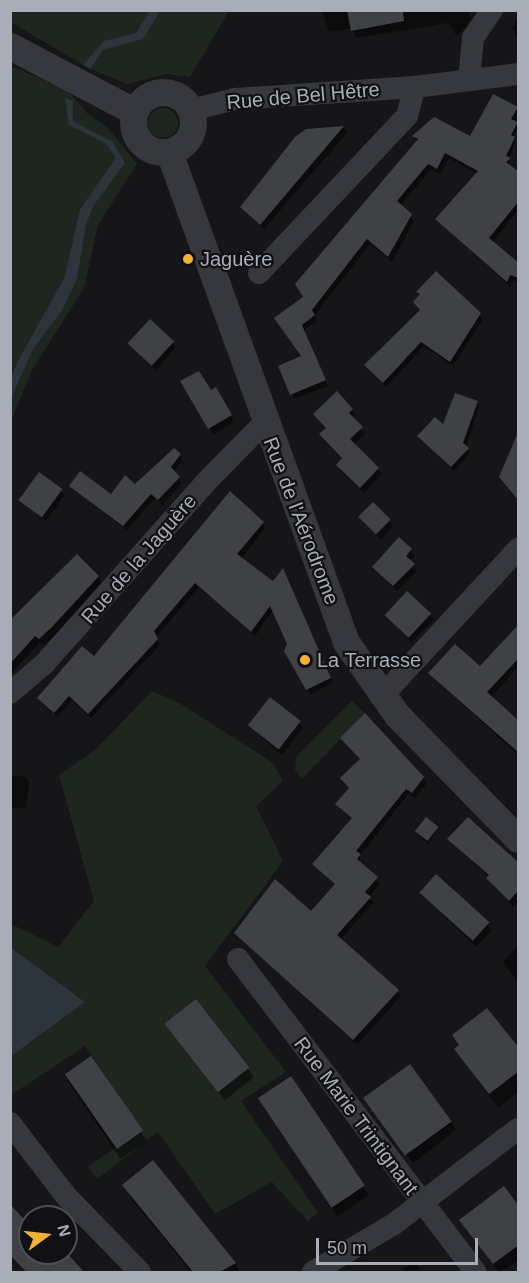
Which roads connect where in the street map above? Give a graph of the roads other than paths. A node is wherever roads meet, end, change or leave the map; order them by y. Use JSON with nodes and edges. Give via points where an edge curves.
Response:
{"nodes":[{"id":1,"x":492,"y":10,"type":"edge"},
{"id":2,"x":10,"y":46,"type":"edge"},
{"id":3,"x":519,"y":74,"type":"edge"},
{"id":4,"x":469,"y":80,"type":"junction"},
{"id":5,"x":415,"y":87,"type":"junction"},
{"id":6,"x":191,"y":110,"type":"junction"},
{"id":7,"x":135,"y":112,"type":"junction"},
{"id":8,"x":169,"y":152,"type":"junction"},
{"id":9,"x":259,"y":273,"type":"dead end"},
{"id":10,"x":264,"y":423,"type":"junction"},
{"id":11,"x":519,"y":549,"type":"edge"},
{"id":12,"x":10,"y":693,"type":"edge"},
{"id":13,"x":381,"y":697,"type":"junction"},
{"id":14,"x":519,"y":839,"type":"edge"},
{"id":15,"x":238,"y":959,"type":"dead end"},
{"id":16,"x":10,"y":1124,"type":"edge"},
{"id":17,"x":519,"y":1130,"type":"edge"},
{"id":18,"x":422,"y":1203,"type":"junction"},
{"id":19,"x":140,"y":1272,"type":"edge"},
{"id":20,"x":313,"y":1272,"type":"edge"},
{"id":21,"x":476,"y":1272,"type":"edge"}],
"edges":[{"from":1,"to":4,"type":"street","via":[[473,38]]},
{"from":2,"to":7,"type":"street"},
{"from":3,"to":4,"type":"street","name":"Rue de Bel Hêtre"},
{"from":4,"to":5,"type":"street","name":"Rue de Bel Hêtre"},
{"from":5,"to":6,"type":"street","name":"Rue de Bel Hêtre","via":[[235,99]]},
{"from":5,"to":9,"type":"street","via":[[407,116]]},
{"from":6,"to":7,"type":"street","via":[[177,95],[167,92],[148,96]]},
{"from":6,"to":8,"type":"street","via":[[190,136]]},
{"from":7,"to":8,"type":"street","via":[[138,138],[151,150]]},
{"from":8,"to":10,"type":"street","name":"Rue de l'Aérodrome"},
{"from":10,"to":12,"type":"street","name":"Rue de la Jaguère","via":[[205,483],[44,664]]},
{"from":10,"to":13,"type":"street","name":"Rue de l'Aérodrome","via":[[346,642]]},
{"from":11,"to":13,"type":"street"},
{"from":13,"to":14,"type":"street","name":"Rue de l'Aérodrome"},
{"from":15,"to":18,"type":"street","name":"Rue Marie Trintignant"},
{"from":16,"to":19,"type":"street","via":[[66,1197]]},
{"from":17,"to":18,"type":"street"},
{"from":18,"to":20,"type":"street"},
{"from":18,"to":21,"type":"street","name":"Rue Marie Trintignant"}]}
